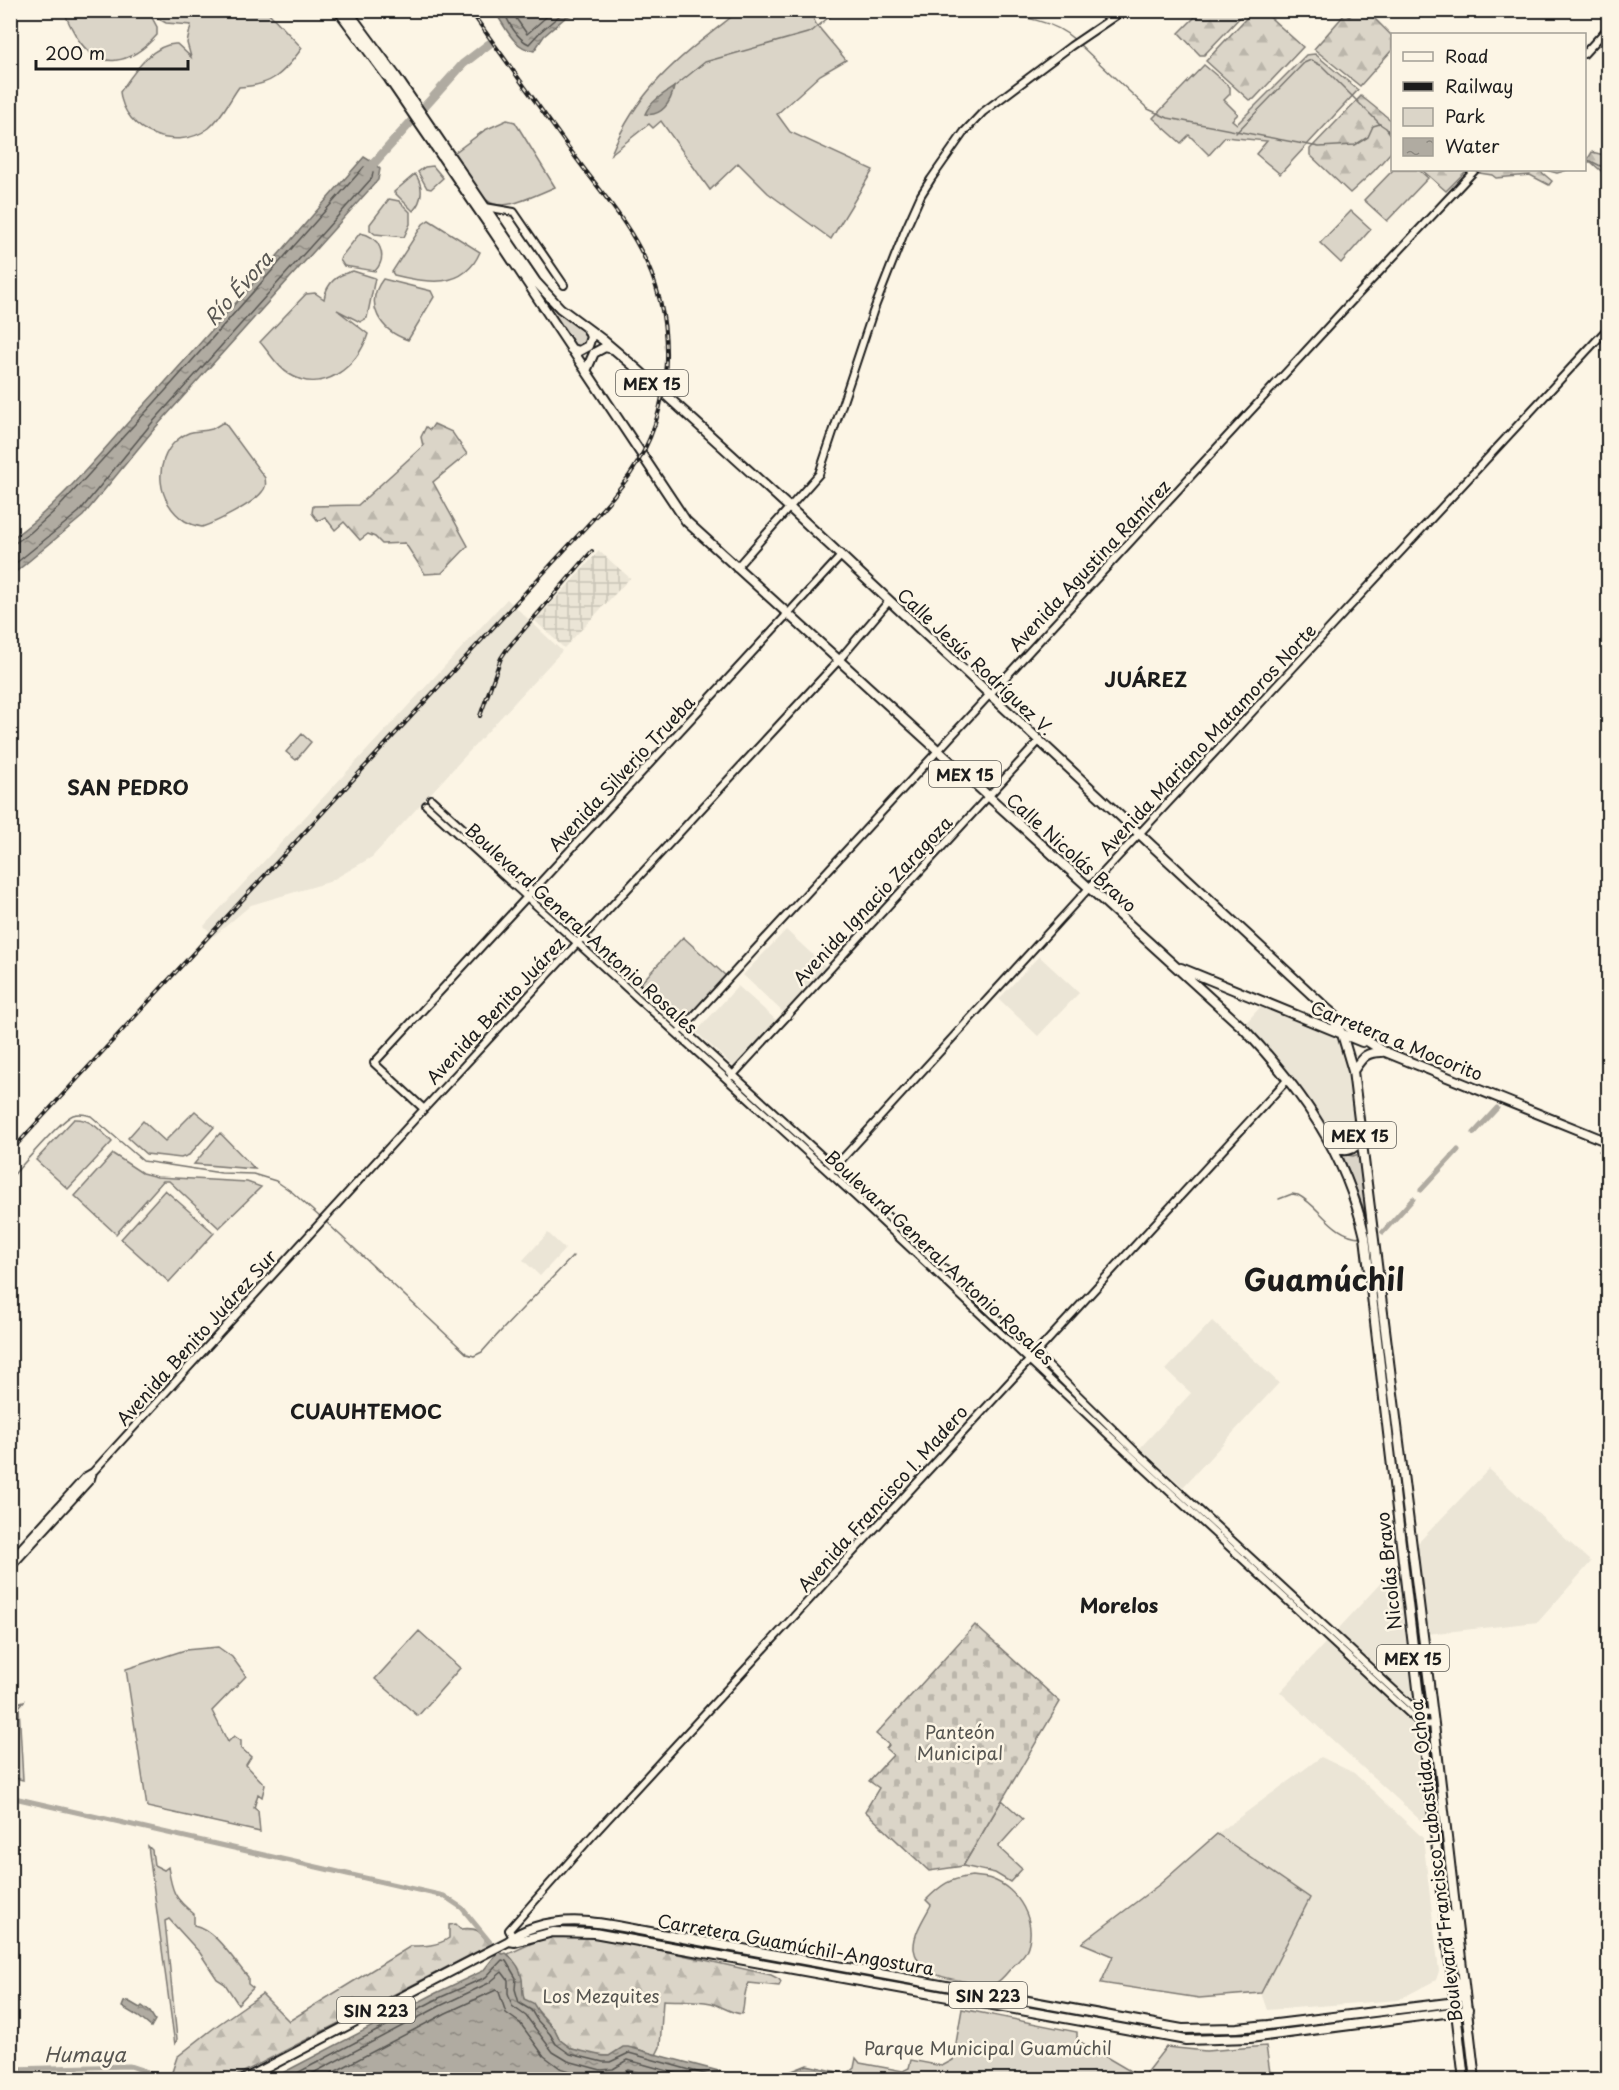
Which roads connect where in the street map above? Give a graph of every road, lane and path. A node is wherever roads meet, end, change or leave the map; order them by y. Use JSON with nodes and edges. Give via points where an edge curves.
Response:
{"nodes":[{"id":1,"x":338,"y":10,"type":"edge"},
{"id":2,"x":347,"y":10,"type":"edge"},
{"id":3,"x":1124,"y":10,"type":"edge"},
{"id":4,"x":1608,"y":28,"type":"edge"},
{"id":5,"x":1586,"y":52,"type":"edge"},
{"id":6,"x":392,"y":77,"type":"junction"},
{"id":7,"x":1474,"y":171,"type":"edge"},
{"id":8,"x":485,"y":207,"type":"junction"},
{"id":9,"x":496,"y":229,"type":"junction"},
{"id":10,"x":564,"y":285,"type":"dead end"},
{"id":11,"x":587,"y":328,"type":"junction"},
{"id":12,"x":1608,"y":328,"type":"edge"},
{"id":13,"x":571,"y":349,"type":"junction"},
{"id":14,"x":615,"y":349,"type":"junction"},
{"id":15,"x":586,"y":371,"type":"junction"},
{"id":16,"x":790,"y":508,"type":"junction"},
{"id":17,"x":841,"y":556,"type":"junction"},
{"id":18,"x":736,"y":568,"type":"junction"},
{"id":19,"x":889,"y":601,"type":"junction"},
{"id":20,"x":788,"y":614,"type":"junction"},
{"id":21,"x":839,"y":660,"type":"junction"},
{"id":22,"x":990,"y":694,"type":"junction"},
{"id":23,"x":1040,"y":740,"type":"junction"},
{"id":24,"x":939,"y":749,"type":"junction"},
{"id":25,"x":989,"y":795,"type":"junction"},
{"id":26,"x":431,"y":799,"type":"dead end"},
{"id":27,"x":426,"y":806,"type":"dead end"},
{"id":28,"x":1140,"y":833,"type":"junction"},
{"id":29,"x":1089,"y":888,"type":"junction"},
{"id":30,"x":532,"y":891,"type":"junction"},
{"id":31,"x":526,"y":897,"type":"junction"},
{"id":32,"x":583,"y":937,"type":"junction"},
{"id":33,"x":577,"y":943,"type":"junction"},
{"id":34,"x":1174,"y":965,"type":"junction"},
{"id":35,"x":1325,"y":1007,"type":"junction"},
{"id":36,"x":683,"y":1028,"type":"junction"},
{"id":37,"x":1342,"y":1034,"type":"junction"},
{"id":38,"x":677,"y":1035,"type":"junction"},
{"id":39,"x":1384,"y":1051,"type":"junction"},
{"id":40,"x":1353,"y":1071,"type":"junction"},
{"id":41,"x":734,"y":1075,"type":"junction"},
{"id":42,"x":1288,"y":1079,"type":"junction"},
{"id":43,"x":728,"y":1081,"type":"junction"},
{"id":44,"x":424,"y":1109,"type":"junction"},
{"id":45,"x":1361,"y":1138,"type":"junction"},
{"id":46,"x":1608,"y":1142,"type":"edge"},
{"id":47,"x":1332,"y":1144,"type":"junction"},
{"id":48,"x":832,"y":1170,"type":"junction"},
{"id":49,"x":321,"y":1223,"type":"joint"},
{"id":50,"x":1365,"y":1237,"type":"joint"},
{"id":51,"x":1035,"y":1353,"type":"junction"},
{"id":52,"x":1029,"y":1360,"type":"junction"},
{"id":53,"x":93,"y":1472,"type":"junction"},
{"id":54,"x":10,"y":1560,"type":"edge"},
{"id":55,"x":10,"y":1568,"type":"edge"},
{"id":56,"x":1432,"y":1712,"type":"junction"},
{"id":57,"x":1420,"y":1714,"type":"junction"},
{"id":58,"x":1434,"y":1724,"type":"junction"},
{"id":59,"x":1422,"y":1725,"type":"junction"},
{"id":60,"x":1442,"y":1897,"type":"junction"},
{"id":61,"x":664,"y":1935,"type":"junction"},
{"id":62,"x":512,"y":1940,"type":"junction"},
{"id":63,"x":662,"y":1945,"type":"junction"},
{"id":64,"x":1465,"y":1992,"type":"junction"},
{"id":65,"x":1454,"y":2001,"type":"junction"},
{"id":66,"x":1467,"y":2010,"type":"junction"},
{"id":67,"x":1456,"y":2012,"type":"junction"},
{"id":68,"x":243,"y":2079,"type":"edge"},
{"id":69,"x":1464,"y":2079,"type":"edge"},
{"id":70,"x":1475,"y":2079,"type":"edge"}],
"edges":[{"from":1,"to":6,"type":"main road","number":"MEX 15"},
{"from":2,"to":6,"type":"main road","number":"MEX 15"},
{"from":3,"to":16,"type":"street","via":[[983,112],[964,132],[926,187],[873,312],[819,474]]},
{"from":4,"to":5,"type":"street"},
{"from":6,"to":8,"type":"main road","number":"MEX 15"},
{"from":6,"to":9,"type":"main road","number":"MEX 15"},
{"from":7,"to":22,"type":"street","name":"Avenida Agustina Ramírez"},
{"from":8,"to":9,"type":"main road","number":"MEX 15"},
{"from":8,"to":10,"type":"street","via":[[514,212]]},
{"from":9,"to":11,"type":"main road","name":"Calle Jesús Rodríguez V.","number":"MEX 15","via":[[547,295]]},
{"from":9,"to":13,"type":"main road","number":"MEX 15"},
{"from":11,"to":13,"type":"main road","via":[[591,337],[588,346],[579,351]]},
{"from":11,"to":14,"type":"main road","name":"Calle Jesús Rodríguez V.","number":"MEX 15"},
{"from":12,"to":28,"type":"street","name":"Avenida Mariano Matamoros Norte"},
{"from":13,"to":15,"type":"main road","number":"MEX 15"},
{"from":14,"to":15,"type":"main road","via":[[597,350]]},
{"from":14,"to":16,"type":"main road","name":"Calle Jesús Rodríguez V.","number":"MEX 15"},
{"from":15,"to":18,"type":"main road","name":"Calle Nicolás Bravo","number":"MEX 15","via":[[686,521]]},
{"from":16,"to":17,"type":"main road","name":"Calle Jesús Rodríguez V.","number":"MEX 15"},
{"from":16,"to":18,"type":"street"},
{"from":17,"to":19,"type":"main road","name":"Calle Jesús Rodríguez V.","number":"MEX 15"},
{"from":17,"to":20,"type":"street","name":"Avenida Silverio Trueba"},
{"from":18,"to":20,"type":"main road","name":"Calle Nicolás Bravo","number":"MEX 15"},
{"from":19,"to":21,"type":"street"},
{"from":19,"to":22,"type":"main road","name":"Calle Jesús Rodríguez V.","number":"MEX 15"},
{"from":20,"to":21,"type":"main road","name":"Calle Nicolás Bravo","number":"MEX 15"},
{"from":20,"to":30,"type":"street","name":"Avenida Silverio Trueba"},
{"from":21,"to":24,"type":"main road","name":"Calle Nicolás Bravo","number":"MEX 15"},
{"from":21,"to":32,"type":"street","name":"Avenida Benito Juárez"},
{"from":22,"to":23,"type":"main road","name":"Calle Jesús Rodríguez V.","number":"MEX 15"},
{"from":22,"to":24,"type":"street","name":"Avenida Agustina Ramírez"},
{"from":23,"to":25,"type":"street","name":"Avenida Ignacio Zaragoza"},
{"from":23,"to":28,"type":"main road","name":"Calle Jesús Rodríguez V.","number":"MEX 15"},
{"from":24,"to":25,"type":"main road","name":"Calle Nicolás Bravo","number":"MEX 15"},
{"from":24,"to":36,"type":"street","name":"Avenida Agustina Ramírez"},
{"from":25,"to":29,"type":"main road","name":"Calle Nicolás Bravo","number":"MEX 15"},
{"from":25,"to":41,"type":"street","name":"Avenida Ignacio Zaragoza"},
{"from":26,"to":30,"type":"street","name":"Boulevard General Antonio Rosales"},
{"from":27,"to":31,"type":"street","name":"Boulevard General Antonio Rosales"},
{"from":28,"to":29,"type":"street","name":"Avenida Mariano Matamoros Norte"},
{"from":28,"to":35,"type":"main road","name":"Calle Jesús Rodríguez V.","number":"MEX 15"},
{"from":29,"to":34,"type":"main road","name":"Calle Nicolás Bravo","number":"MEX 15"},
{"from":29,"to":48,"type":"street","name":"Avenida Mariano Matamoros Norte"},
{"from":30,"to":31,"type":"street","name":"Avenida Silverio Trueba"},
{"from":30,"to":32,"type":"street","name":"Boulevard General Antonio Rosales"},
{"from":31,"to":33,"type":"street","name":"Boulevard General Antonio Rosales"},
{"from":31,"to":44,"type":"street","name":"Avenida Silverio Trueba","via":[[374,1063]]},
{"from":32,"to":33,"type":"street","name":"Avenida Benito Juárez"},
{"from":32,"to":36,"type":"street","name":"Boulevard General Antonio Rosales"},
{"from":33,"to":38,"type":"street","name":"Boulevard General Antonio Rosales"},
{"from":33,"to":44,"type":"street","name":"Avenida Benito Juárez"},
{"from":34,"to":37,"type":"main road","name":"Carretera a Mocorito"},
{"from":34,"to":42,"type":"main road","name":"Calle Nicolás Bravo","number":"MEX 15","via":[[1242,1027]]},
{"from":35,"to":37,"type":"main road","number":"MEX 15"},
{"from":35,"to":39,"type":"main road","name":"Calle Jesús Rodríguez V.","via":[[1356,1034]]},
{"from":36,"to":38,"type":"street","name":"Avenida Agustina Ramírez"},
{"from":36,"to":41,"type":"street","name":"Boulevard General Antonio Rosales"},
{"from":37,"to":39,"type":"main road","name":"Carretera a Mocorito"},
{"from":37,"to":40,"type":"main road","name":"Boulevard Francisco Labastida Ochoa","number":"MEX 15"},
{"from":38,"to":43,"type":"street","name":"Boulevard General Antonio Rosales"},
{"from":39,"to":40,"type":"main road","via":[[1364,1055]]},
{"from":39,"to":46,"type":"main road","name":"Carretera a Mocorito"},
{"from":40,"to":45,"type":"main road","name":"Boulevard Francisco Labastida Ochoa","number":"MEX 15"},
{"from":41,"to":43,"type":"street","name":"Avenida Ignacio Zaragoza"},
{"from":41,"to":48,"type":"street","name":"Boulevard General Antonio Rosales"},
{"from":42,"to":47,"type":"main road","name":"Calle Nicolás Bravo","number":"MEX 15"},
{"from":42,"to":51,"type":"street","name":"Avenida Francisco I. Madero"},
{"from":43,"to":48,"type":"street","name":"Boulevard General Antonio Rosales"},
{"from":44,"to":49,"type":"street","name":"Avenida Benito Juárez"},
{"from":45,"to":47,"type":"main road","via":[[1358,1145],[1345,1151]]},
{"from":45,"to":56,"type":"main road","name":"Boulevard Francisco Labastida Ochoa","number":"MEX 15"},
{"from":47,"to":50,"type":"main road","name":"Calle Nicolás Bravo","number":"MEX 15"},
{"from":48,"to":51,"type":"street","name":"Boulevard General Antonio Rosales"},
{"from":48,"to":52,"type":"street","name":"Boulevard General Antonio Rosales"},
{"from":49,"to":53,"type":"street","name":"Avenida Benito Juárez Sur"},
{"from":50,"to":57,"type":"main road","name":"Nicolás Bravo","number":"MEX 15"},
{"from":51,"to":52,"type":"street","name":"Avenida Francisco I. Madero"},
{"from":51,"to":57,"type":"street","name":"Boulevard General Antonio Rosales","via":[[1134,1450]]},
{"from":52,"to":59,"type":"street","name":"Boulevard General Antonio Rosales"},
{"from":52,"to":62,"type":"street","name":"Avenida Francisco I. Madero","via":[[585,1844],[509,1930]]},
{"from":53,"to":54,"type":"street"},
{"from":53,"to":55,"type":"street","via":[[91,1479]]},
{"from":56,"to":57,"type":"street"},
{"from":56,"to":58,"type":"main road","name":"Boulevard Francisco Labastida Ochoa","number":"MEX 15"},
{"from":57,"to":59,"type":"main road","name":"Nicolás Bravo","number":"MEX 15"},
{"from":58,"to":59,"type":"street"},
{"from":58,"to":64,"type":"main road","name":"Boulevard Francisco Labastida Ochoa","number":"MEX 15"},
{"from":59,"to":60,"type":"main road","name":"Nicolás Bravo","number":"MEX 15"},
{"from":60,"to":64,"type":"main road","via":[[1451,1924],[1458,1990]]},
{"from":60,"to":65,"type":"main road","name":"Nicolás Bravo","number":"MEX 15"},
{"from":61,"to":62,"type":"main road","name":"Carretera Guamúchil-Angostura","number":"SIN 223","via":[[569,1920],[542,1925]]},
{"from":61,"to":63,"type":"main road"},
{"from":61,"to":65,"type":"main road","name":"Carretera Guamúchil-Angostura","number":"SIN 223","via":[[1182,2029],[1268,2025]]},
{"from":62,"to":63,"type":"main road","name":"Carretera Guamúchil-Angostura","number":"SIN 223","via":[[572,1931]]},
{"from":62,"to":68,"type":"main road","number":"SIN 223"},
{"from":63,"to":67,"type":"main road","name":"Carretera Guamúchil-Angostura","number":"SIN 223","via":[[1186,2040],[1250,2038]]},
{"from":64,"to":65,"type":"main road"},
{"from":64,"to":66,"type":"main road","name":"Boulevard Francisco Labastida Ochoa","number":"MEX 15"},
{"from":65,"to":67,"type":"main road","name":"Nicolás Bravo","number":"MEX 15"},
{"from":66,"to":67,"type":"main road","name":"Carretera Guamúchil-Angostura","number":"SIN 223"},
{"from":66,"to":70,"type":"main road","name":"Boulevard Francisco Labastida Ochoa","number":"MEX 15"},
{"from":67,"to":69,"type":"main road","name":"Nicolás Bravo","number":"MEX 15"}]}
